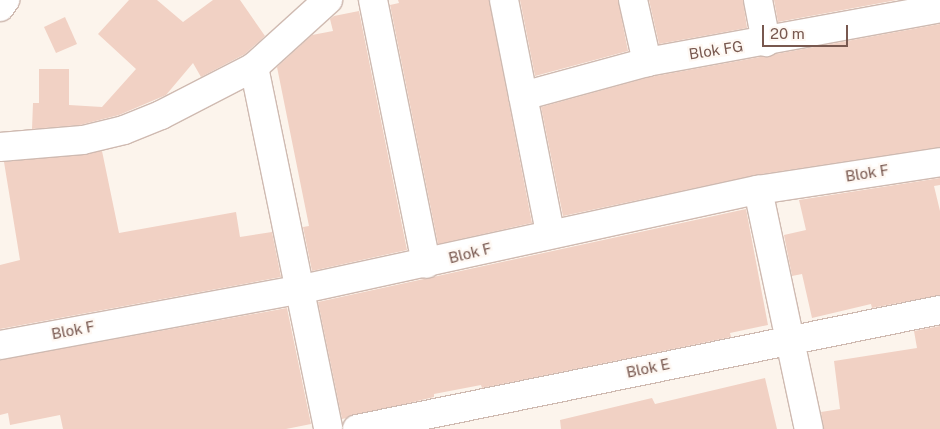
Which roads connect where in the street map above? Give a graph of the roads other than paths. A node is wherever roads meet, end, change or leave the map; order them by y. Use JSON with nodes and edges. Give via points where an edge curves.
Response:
{"nodes":[{"id":1,"x":5,"y":0,"type":"edge"},
{"id":2,"x":328,"y":0,"type":"edge"},
{"id":3,"x":373,"y":0,"type":"edge"},
{"id":4,"x":504,"y":0,"type":"edge"},
{"id":5,"x":633,"y":0,"type":"edge"},
{"id":6,"x":758,"y":0,"type":"edge"},
{"id":7,"x":0,"y":7,"type":"edge"},
{"id":8,"x":889,"y":8,"type":"edge"},
{"id":9,"x":940,"y":8,"type":"edge"},
{"id":10,"x":766,"y":42,"type":"junction"},
{"id":11,"x":647,"y":62,"type":"junction"},
{"id":12,"x":254,"y":67,"type":"junction"},
{"id":13,"x":523,"y":96,"type":"junction"},
{"id":14,"x":0,"y":147,"type":"edge"},
{"id":15,"x":940,"y":162,"type":"edge"},
{"id":16,"x":758,"y":190,"type":"junction"},
{"id":17,"x":550,"y":233,"type":"junction"},
{"id":18,"x":426,"y":264,"type":"junction"},
{"id":19,"x":298,"y":290,"type":"junction"},
{"id":20,"x":940,"y":310,"type":"edge"},
{"id":21,"x":789,"y":338,"type":"junction"},
{"id":22,"x":0,"y":345,"type":"edge"},
{"id":23,"x":328,"y":429,"type":"edge"},
{"id":24,"x":357,"y":429,"type":"edge"},
{"id":25,"x":809,"y":429,"type":"edge"}],
"edges":[{"from":1,"to":7,"type":"street"},
{"from":2,"to":12,"type":"street"},
{"from":3,"to":18,"type":"street"},
{"from":4,"to":13,"type":"street"},
{"from":5,"to":11,"type":"street"},
{"from":6,"to":10,"type":"street"},
{"from":8,"to":9,"type":"street","name":"Blok FG"},
{"from":8,"to":10,"type":"street","name":"Blok FG"},
{"from":10,"to":11,"type":"street","name":"Blok FG"},
{"from":11,"to":13,"type":"street","name":"Blok FG"},
{"from":12,"to":14,"type":"street","via":[[161,115],[124,130],[83,140]]},
{"from":12,"to":19,"type":"street"},
{"from":13,"to":17,"type":"street"},
{"from":15,"to":16,"type":"street","name":"Blok F"},
{"from":16,"to":17,"type":"street","name":"Blok F"},
{"from":16,"to":21,"type":"street"},
{"from":17,"to":18,"type":"street","name":"Blok F"},
{"from":18,"to":19,"type":"street","name":"Blok F"},
{"from":19,"to":22,"type":"street","name":"Blok F"},
{"from":19,"to":23,"type":"street"},
{"from":20,"to":21,"type":"street","name":"Blok E"},
{"from":21,"to":24,"type":"street","name":"Blok E"},
{"from":21,"to":25,"type":"street"}]}
